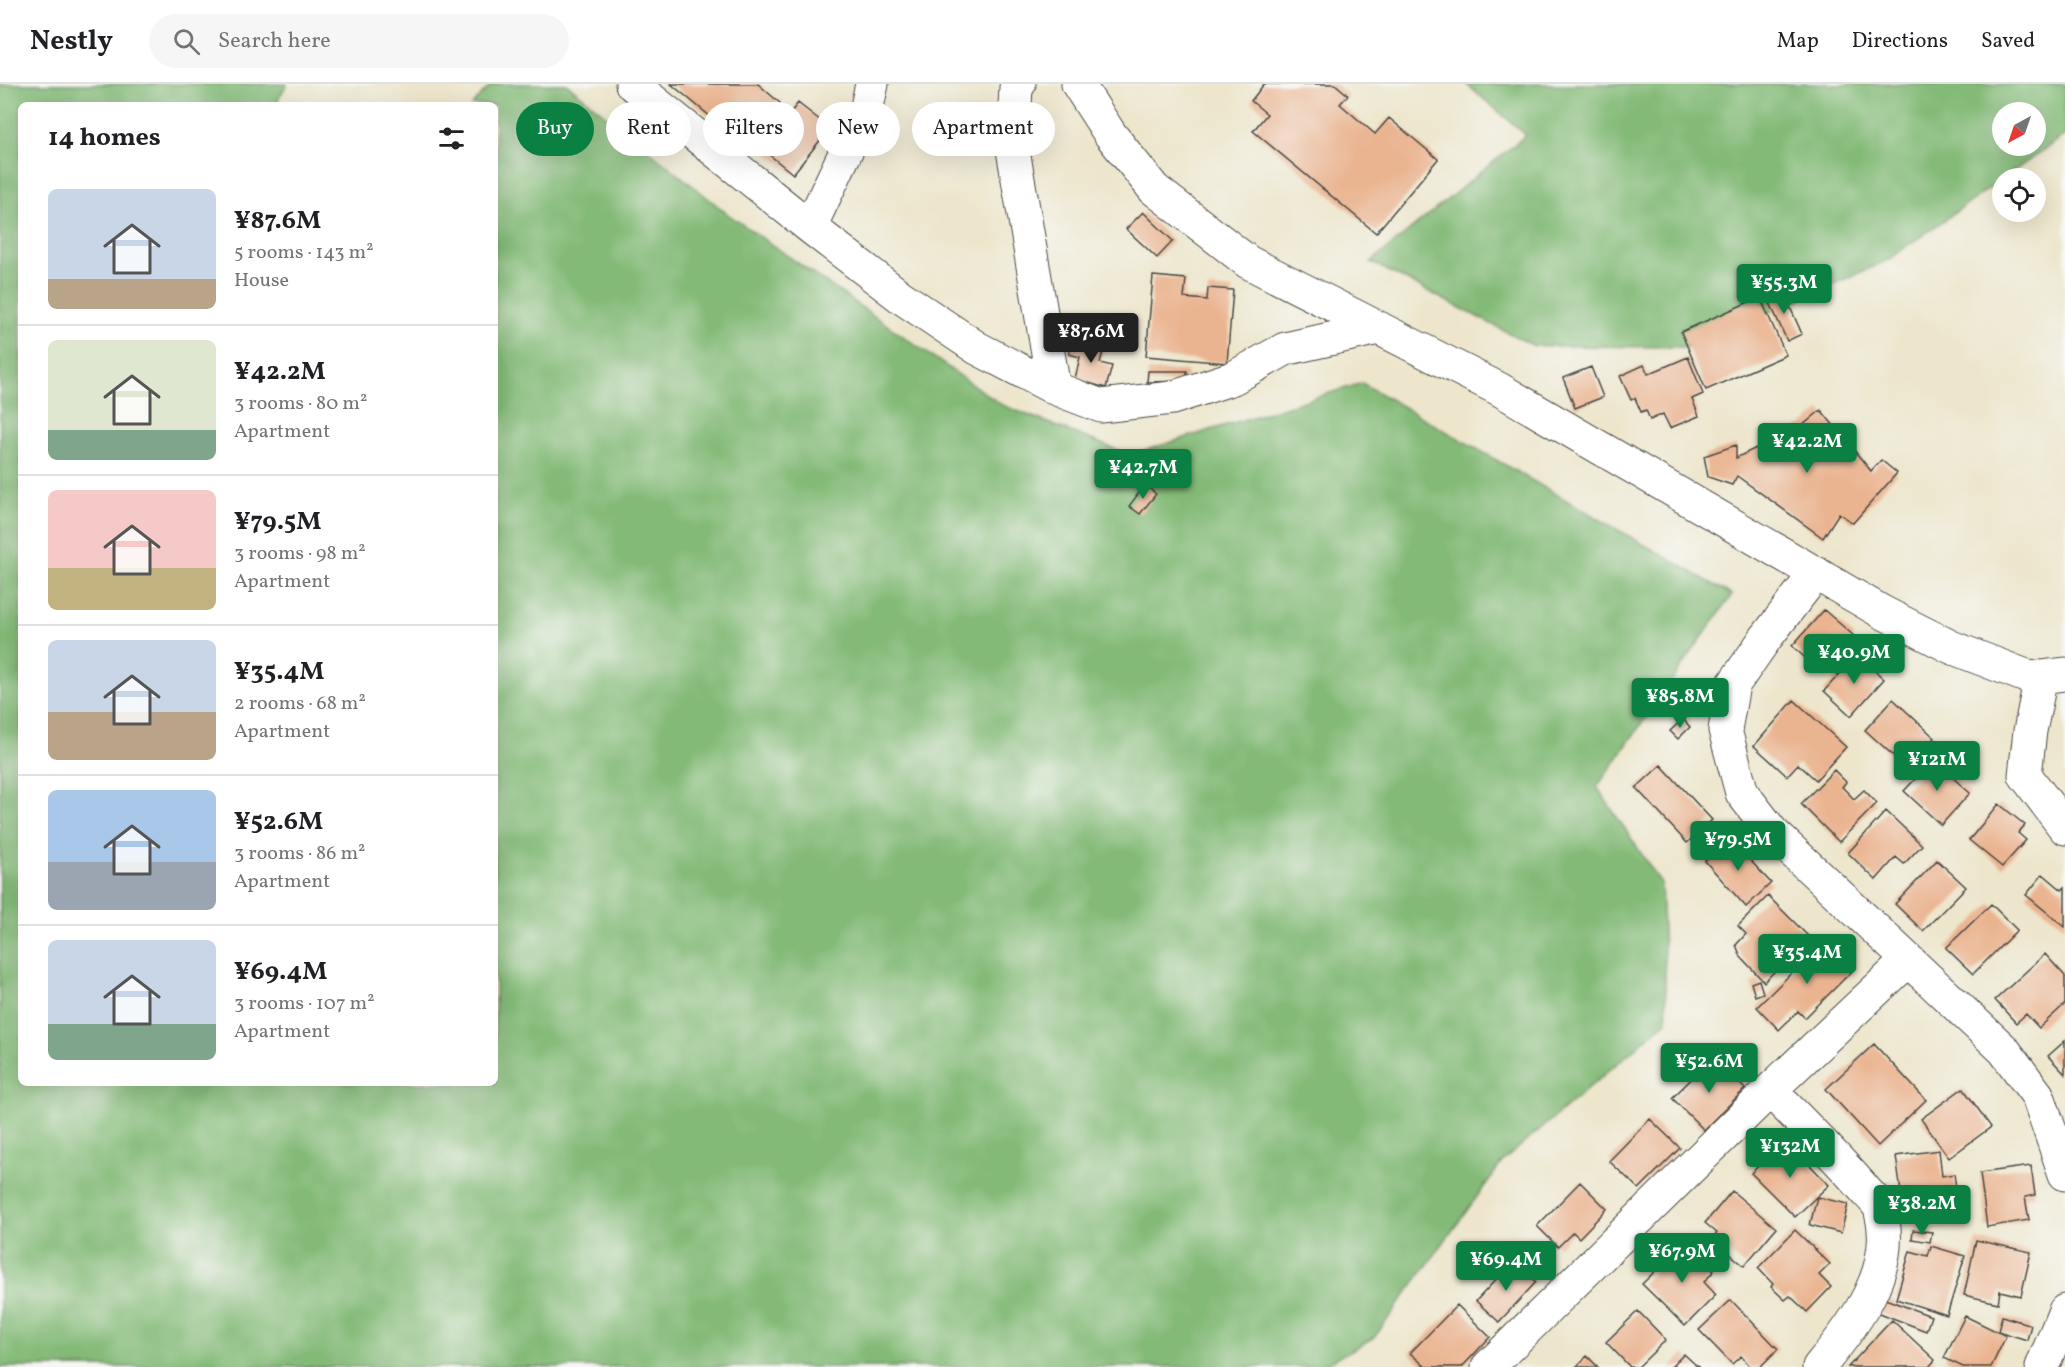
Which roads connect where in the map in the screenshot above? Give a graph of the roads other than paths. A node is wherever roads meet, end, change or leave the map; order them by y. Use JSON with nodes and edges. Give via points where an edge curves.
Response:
{"nodes":[{"id":1,"x":632,"y":84,"type":"edge"},
{"id":2,"x":873,"y":84,"type":"edge"},
{"id":3,"x":1019,"y":84,"type":"edge"},
{"id":4,"x":1078,"y":84,"type":"edge"},
{"id":5,"x":810,"y":227,"type":"junction"},
{"id":6,"x":1379,"y":328,"type":"junction"},
{"id":7,"x":1054,"y":388,"type":"junction"},
{"id":8,"x":1816,"y":573,"type":"junction"},
{"id":9,"x":2053,"y":676,"type":"edge"},
{"id":10,"x":2065,"y":828,"type":"edge"},
{"id":11,"x":1907,"y":961,"type":"junction"},
{"id":12,"x":1770,"y":1090,"type":"junction"},
{"id":13,"x":2063,"y":1161,"type":"edge"},
{"id":14,"x":2065,"y":1311,"type":"edge"},
{"id":15,"x":1488,"y":1367,"type":"edge"},
{"id":16,"x":1819,"y":1367,"type":"edge"},
{"id":17,"x":2042,"y":1367,"type":"edge"}],
"edges":[{"from":1,"to":5,"type":"street"},
{"from":2,"to":5,"type":"street","via":[[867,107]]},
{"from":3,"to":7,"type":"street","via":[[1013,150]]},
{"from":4,"to":6,"type":"street","via":[[1110,134],[1154,189],[1248,262]]},
{"from":5,"to":7,"type":"street","via":[[901,297],[977,348]]},
{"from":6,"to":7,"type":"street","via":[[1285,349],[1233,378],[1172,398],[1101,406]]},
{"from":6,"to":8,"type":"street","via":[[1499,389]]},
{"from":8,"to":9,"type":"street","via":[[1951,647],[2026,676]]},
{"from":8,"to":11,"type":"street","via":[[1733,685],[1725,730],[1742,793],[1772,832]]},
{"from":9,"to":10,"type":"street","via":[[2030,731],[2025,775]]},
{"from":11,"to":12,"type":"street"},
{"from":11,"to":13,"type":"street","via":[[2004,1050],[2038,1096]]},
{"from":12,"to":15,"type":"street"},
{"from":12,"to":16,"type":"street","via":[[1881,1209],[1885,1250],[1868,1302]]},
{"from":14,"to":17,"type":"street"}]}
